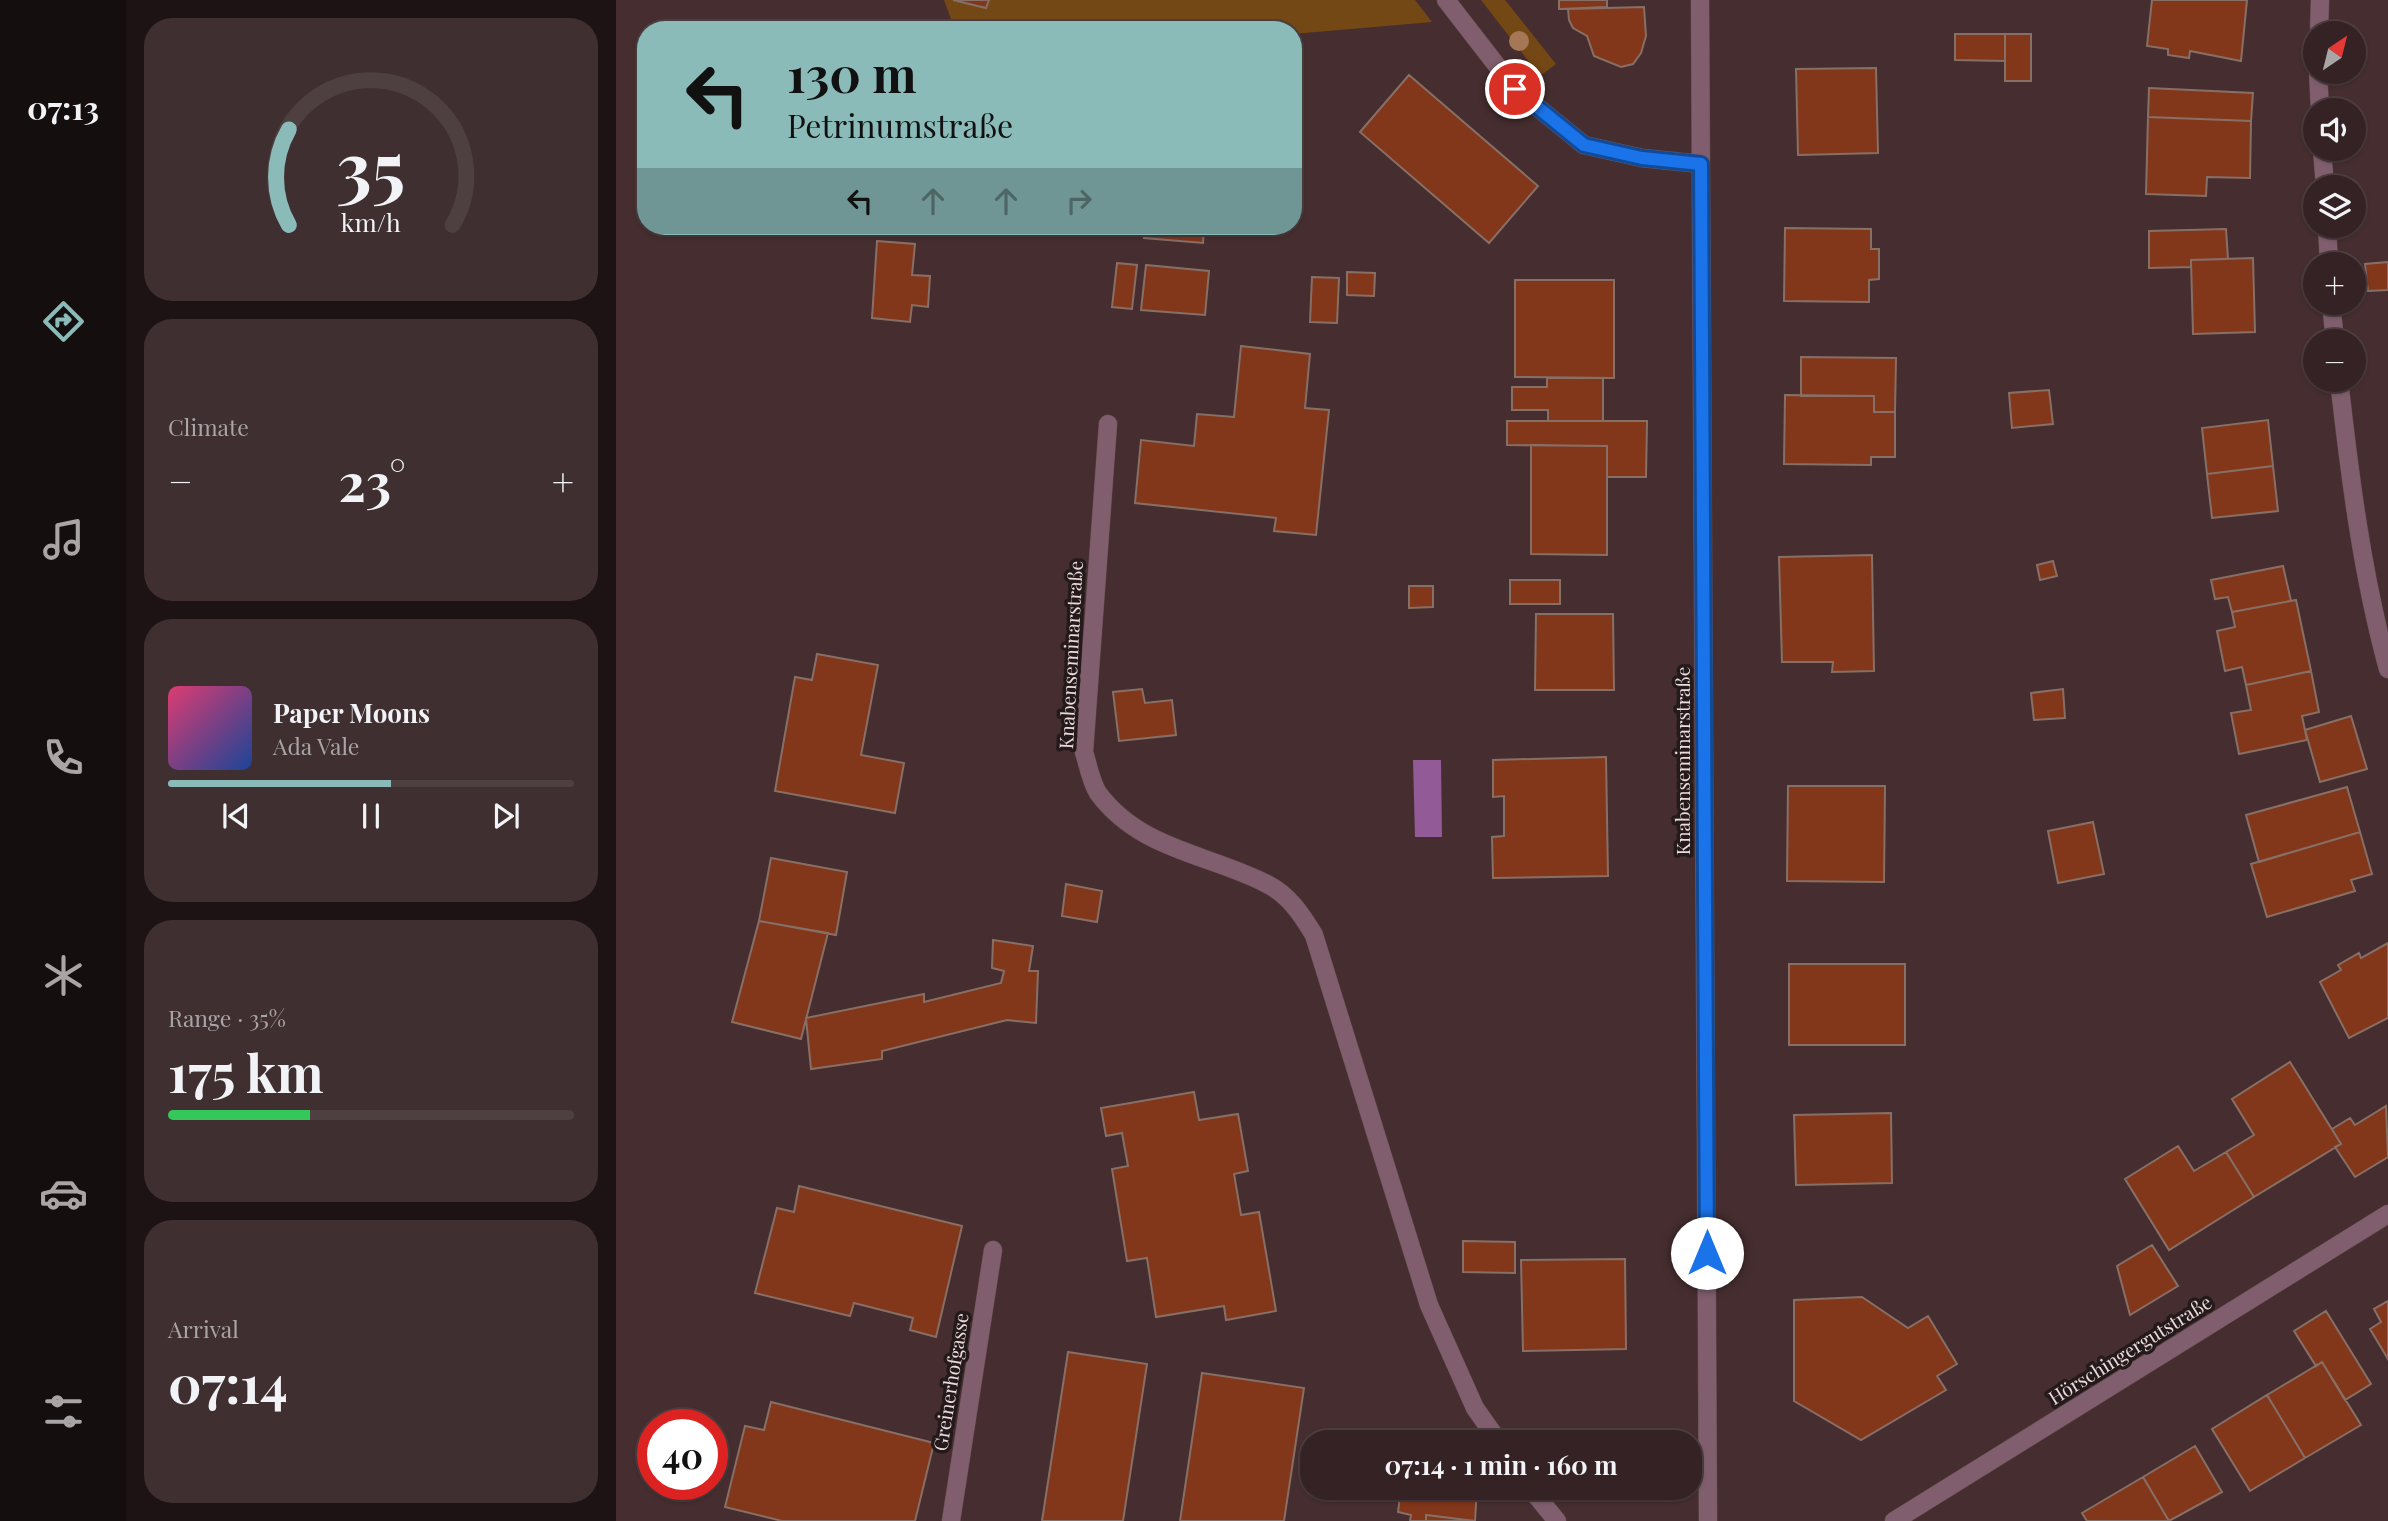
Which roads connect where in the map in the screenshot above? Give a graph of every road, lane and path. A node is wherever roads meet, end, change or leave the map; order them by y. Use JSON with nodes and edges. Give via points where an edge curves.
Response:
{"nodes":[{"id":1,"x":1446,"y":0,"type":"edge"},
{"id":2,"x":1700,"y":0,"type":"edge"},
{"id":3,"x":2320,"y":0,"type":"edge"},
{"id":4,"x":2319,"y":21,"type":"edge"},
{"id":5,"x":1701,"y":164,"type":"junction"},
{"id":6,"x":2340,"y":392,"type":"edge"},
{"id":7,"x":1108,"y":424,"type":"dead end"},
{"id":8,"x":2388,"y":668,"type":"edge"},
{"id":9,"x":2388,"y":1214,"type":"edge"},
{"id":10,"x":993,"y":1250,"type":"dead end"},
{"id":11,"x":1491,"y":1430,"type":"edge"},
{"id":12,"x":1540,"y":1500,"type":"edge"},
{"id":13,"x":951,"y":1521,"type":"edge"},
{"id":14,"x":1557,"y":1521,"type":"edge"},
{"id":15,"x":1709,"y":1521,"type":"edge"},
{"id":16,"x":1894,"y":1521,"type":"edge"}],
"edges":[{"from":1,"to":5,"type":"street","via":[[1515,89],[1584,145],[1642,158]]},
{"from":2,"to":5,"type":"street","name":"Knabenseminarstraße"},
{"from":3,"to":4,"type":"street"},
{"from":5,"to":15,"type":"street","name":"Knabenseminarstraße"},
{"from":6,"to":8,"type":"street","via":[[2351,489],[2375,623]]},
{"from":7,"to":11,"type":"street","name":"Knabenseminarstraße","via":[[1084,752],[1097,791],[1126,824],[1146,835],[1269,884],[1295,905],[1314,935],[1429,1305],[1475,1408]]},
{"from":9,"to":16,"type":"street","name":"Hörschingergutstraße"},
{"from":10,"to":13,"type":"street","name":"Greinerhofgasse"},
{"from":12,"to":14,"type":"street"}]}
